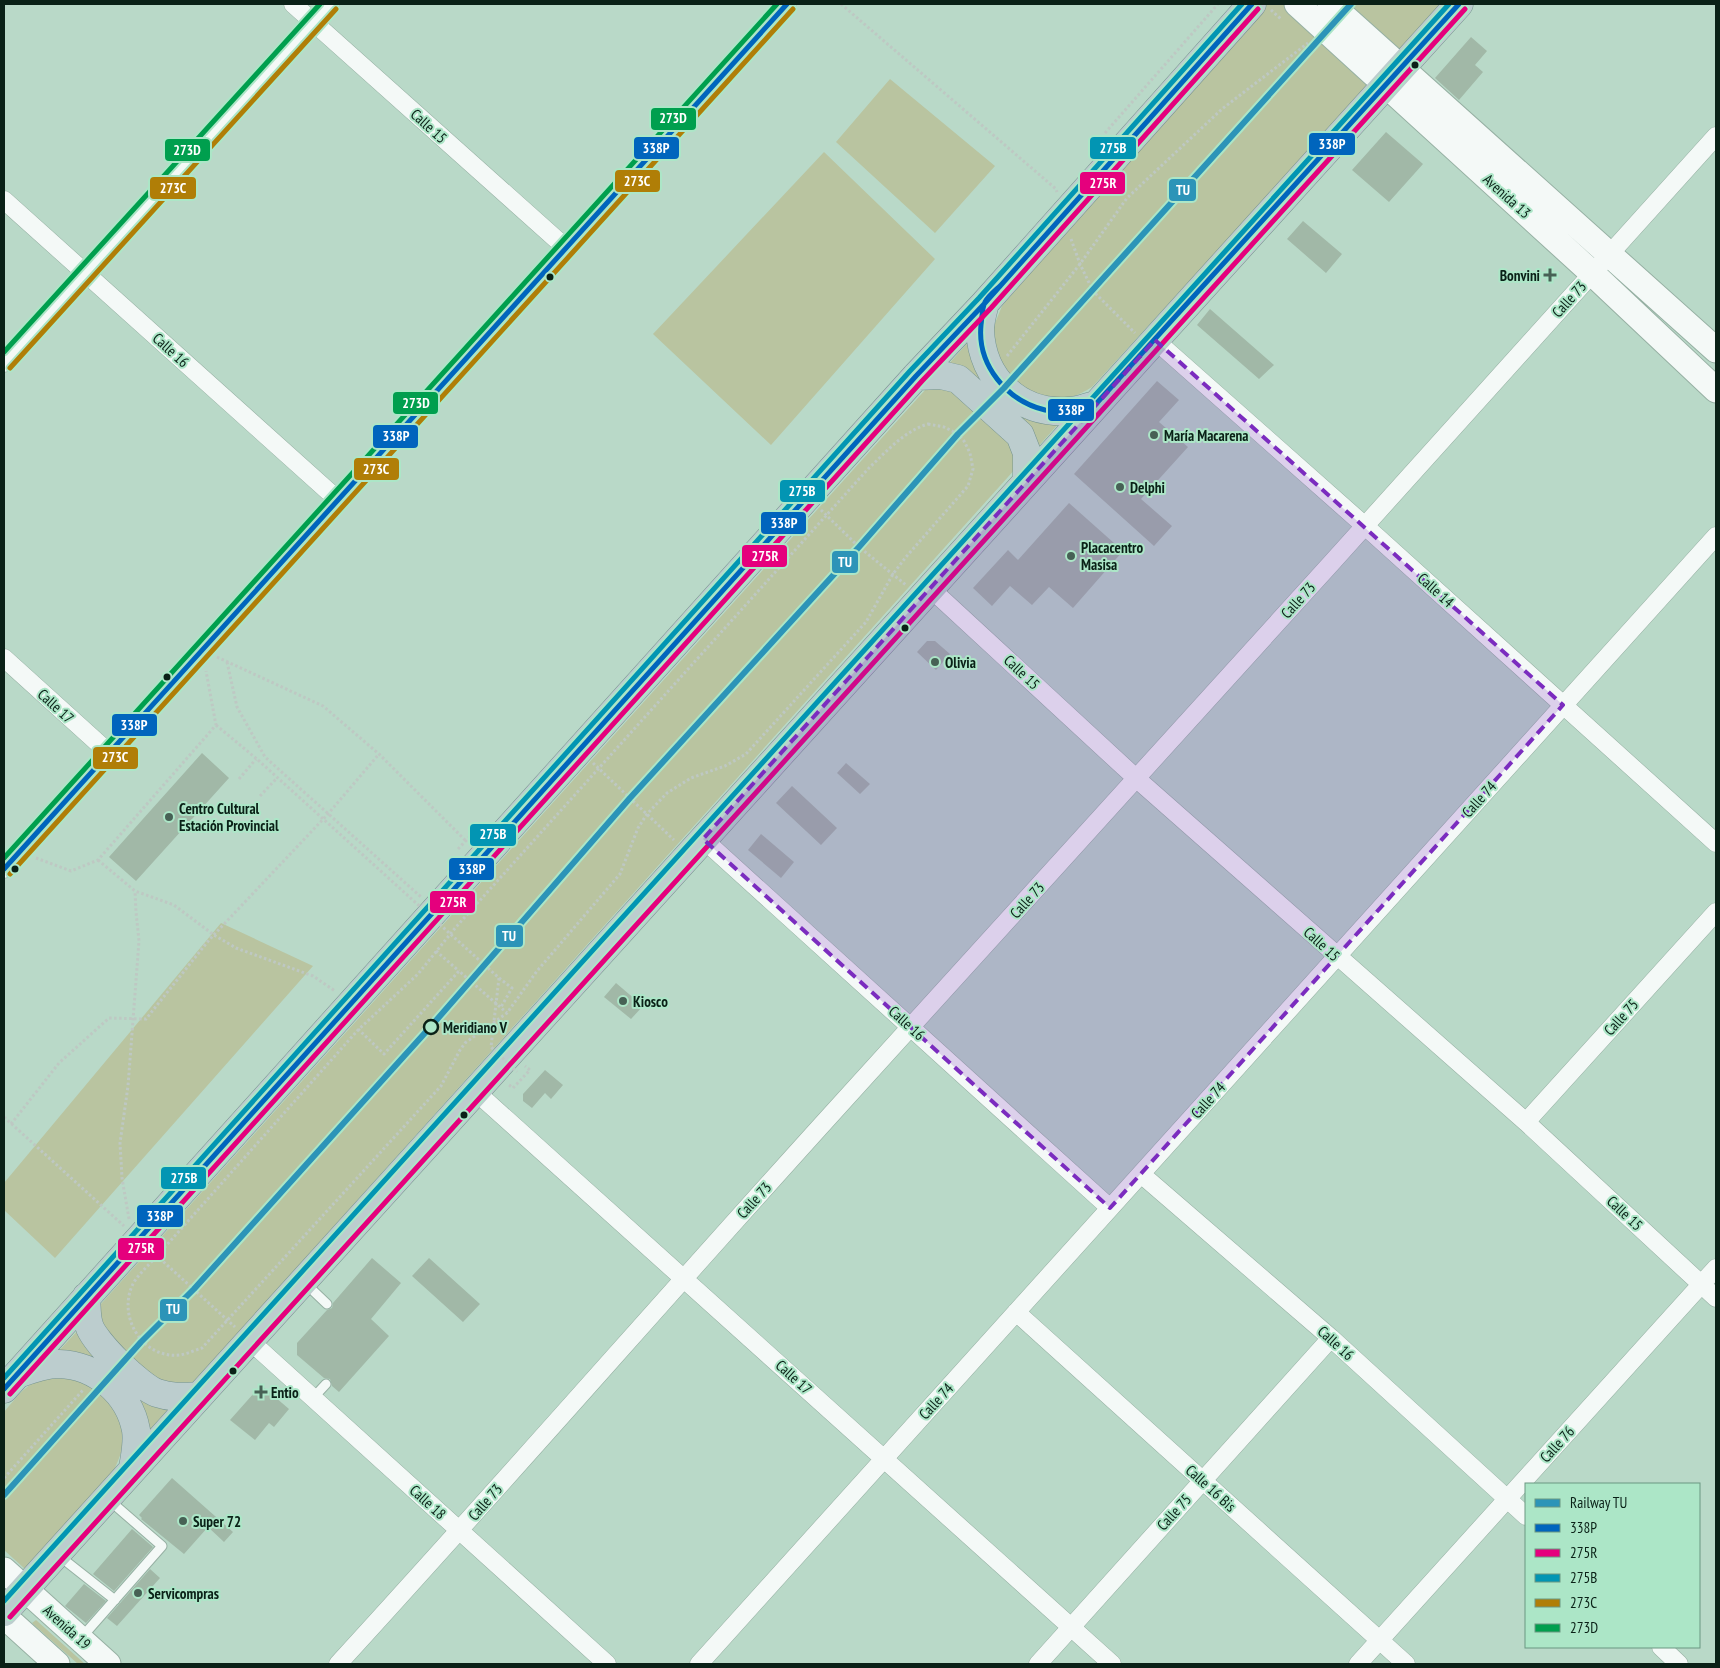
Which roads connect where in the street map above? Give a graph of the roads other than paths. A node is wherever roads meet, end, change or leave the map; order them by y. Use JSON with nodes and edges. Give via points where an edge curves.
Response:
{"nodes":[{"id":1,"x":293,"y":4,"type":"edge"},
{"id":2,"x":330,"y":4,"type":"edge"},
{"id":3,"x":787,"y":4,"type":"edge"},
{"id":4,"x":1252,"y":4,"type":"edge"},
{"id":5,"x":1297,"y":4,"type":"edge"},
{"id":6,"x":1330,"y":4,"type":"edge"},
{"id":7,"x":1459,"y":4,"type":"edge"},
{"id":8,"x":313,"y":22,"type":"junction"},
{"id":9,"x":1394,"y":76,"type":"junction"},
{"id":10,"x":1716,"y":136,"type":"edge"},
{"id":11,"x":4,"y":200,"type":"edge"},
{"id":12,"x":566,"y":248,"type":"junction"},
{"id":13,"x":1610,"y":255,"type":"junction"},
{"id":14,"x":86,"y":273,"type":"junction"},
{"id":15,"x":1592,"y":273,"type":"junction"},
{"id":16,"x":985,"y":303,"type":"junction"},
{"id":17,"x":1151,"y":344,"type":"junction"},
{"id":18,"x":1716,"y":350,"type":"edge"},
{"id":19,"x":4,"y":363,"type":"edge"},
{"id":20,"x":916,"y":376,"type":"junction"},
{"id":21,"x":1716,"y":390,"type":"edge"},
{"id":22,"x":1096,"y":405,"type":"junction"},
{"id":23,"x":1027,"y":481,"type":"junction"},
{"id":24,"x":338,"y":500,"type":"junction"},
{"id":25,"x":1365,"y":526,"type":"junction"},
{"id":26,"x":1716,"y":536,"type":"edge"},
{"id":27,"x":926,"y":593,"type":"junction"},
{"id":28,"x":4,"y":658,"type":"edge"},
{"id":29,"x":1563,"y":705,"type":"junction"},
{"id":30,"x":109,"y":753,"type":"junction"},
{"id":31,"x":1137,"y":779,"type":"junction"},
{"id":32,"x":1716,"y":843,"type":"edge"},
{"id":33,"x":696,"y":847,"type":"junction"},
{"id":34,"x":4,"y":870,"type":"edge"},
{"id":35,"x":1716,"y":912,"type":"edge"},
{"id":36,"x":1337,"y":956,"type":"junction"},
{"id":37,"x":911,"y":1026,"type":"junction"},
{"id":38,"x":475,"y":1091,"type":"junction"},
{"id":39,"x":1526,"y":1122,"type":"junction"},
{"id":40,"x":1141,"y":1174,"type":"junction"},
{"id":41,"x":1110,"y":1208,"type":"junction"},
{"id":42,"x":1716,"y":1268,"type":"edge"},
{"id":43,"x":684,"y":1277,"type":"junction"},
{"id":44,"x":303,"y":1281,"type":"junction"},
{"id":45,"x":1702,"y":1284,"type":"junction"},
{"id":46,"x":86,"y":1297,"type":"junction"},
{"id":47,"x":1716,"y":1298,"type":"edge"},
{"id":48,"x":327,"y":1304,"type":"dead end"},
{"id":49,"x":1016,"y":1312,"type":"junction"},
{"id":50,"x":1331,"y":1338,"type":"junction"},
{"id":51,"x":249,"y":1340,"type":"junction"},
{"id":52,"x":11,"y":1381,"type":"edge"},
{"id":53,"x":326,"y":1384,"type":"dead end"},
{"id":54,"x":199,"y":1396,"type":"junction"},
{"id":55,"x":313,"y":1398,"type":"junction"},
{"id":56,"x":884,"y":1459,"type":"junction"},
{"id":57,"x":133,"y":1468,"type":"junction"},
{"id":58,"x":1203,"y":1480,"type":"junction"},
{"id":59,"x":106,"y":1498,"type":"junction"},
{"id":60,"x":1508,"y":1498,"type":"junction"},
{"id":61,"x":1525,"y":1515,"type":"edge"},
{"id":62,"x":460,"y":1531,"type":"junction"},
{"id":63,"x":56,"y":1554,"type":"junction"},
{"id":64,"x":4,"y":1570,"type":"edge"},
{"id":65,"x":24,"y":1589,"type":"junction"},
{"id":66,"x":114,"y":1600,"type":"junction"},
{"id":67,"x":4,"y":1612,"type":"edge"},
{"id":68,"x":4,"y":1616,"type":"edge"},
{"id":69,"x":1071,"y":1628,"type":"junction"},
{"id":70,"x":80,"y":1639,"type":"junction"},
{"id":71,"x":1379,"y":1640,"type":"junction"},
{"id":72,"x":1662,"y":1648,"type":"edge"},
{"id":73,"x":57,"y":1664,"type":"edge"},
{"id":74,"x":108,"y":1664,"type":"edge"},
{"id":75,"x":338,"y":1664,"type":"edge"},
{"id":76,"x":607,"y":1664,"type":"edge"},
{"id":77,"x":699,"y":1664,"type":"edge"},
{"id":78,"x":1038,"y":1664,"type":"edge"},
{"id":79,"x":1112,"y":1664,"type":"edge"},
{"id":80,"x":1358,"y":1664,"type":"edge"},
{"id":81,"x":1406,"y":1664,"type":"edge"},
{"id":82,"x":1680,"y":1664,"type":"edge"}],
"edges":[{"from":1,"to":8,"type":"street","name":"Calle 15"},
{"from":2,"to":8,"type":"street"},
{"from":3,"to":12,"type":"street"},
{"from":4,"to":16,"type":"highway"},
{"from":5,"to":9,"type":"street","name":"Avenida 13"},
{"from":6,"to":9,"type":"street","name":"Avenida 13"},
{"from":7,"to":9,"type":"highway"},
{"from":8,"to":12,"type":"street","name":"Calle 15"},
{"from":8,"to":14,"type":"street"},
{"from":9,"to":13,"type":"street","name":"Avenida 13"},
{"from":9,"to":15,"type":"street","name":"Avenida 13"},
{"from":9,"to":17,"type":"highway"},
{"from":10,"to":13,"type":"street","name":"Calle 73"},
{"from":11,"to":14,"type":"street","name":"Calle 16"},
{"from":12,"to":24,"type":"street"},
{"from":13,"to":15,"type":"street","name":"Calle 73"},
{"from":13,"to":18,"type":"street","name":"Avenida 13"},
{"from":14,"to":19,"type":"street"},
{"from":14,"to":24,"type":"street","name":"Calle 16"},
{"from":15,"to":21,"type":"street","name":"Avenida 13"},
{"from":15,"to":25,"type":"street","name":"Calle 73"},
{"from":16,"to":20,"type":"highway"},
{"from":16,"to":22,"type":"highway","via":[[980,327],[982,352],[992,375],[1004,388],[1023,403],[1046,410],[1070,412]]},
{"from":17,"to":22,"type":"highway"},
{"from":17,"to":25,"type":"street","name":"Calle 14"},
{"from":20,"to":23,"type":"highway","via":[[941,375],[958,379],[1020,435],[1027,453]]},
{"from":20,"to":46,"type":"highway","via":[[816,507],[578,752],[483,857],[446,918]]},
{"from":22,"to":23,"type":"highway"},
{"from":23,"to":27,"type":"highway"},
{"from":24,"to":30,"type":"street"},
{"from":25,"to":29,"type":"street","name":"Calle 14"},
{"from":25,"to":31,"type":"street","name":"Calle 73"},
{"from":26,"to":29,"type":"street","name":"Calle 74"},
{"from":27,"to":31,"type":"street","name":"Calle 15"},
{"from":27,"to":33,"type":"highway"},
{"from":28,"to":30,"type":"street","name":"Calle 17"},
{"from":29,"to":32,"type":"street","name":"Calle 14"},
{"from":29,"to":36,"type":"street","name":"Calle 74"},
{"from":30,"to":34,"type":"street"},
{"from":31,"to":36,"type":"street","name":"Calle 15"},
{"from":31,"to":37,"type":"street","name":"Calle 73"},
{"from":33,"to":37,"type":"street","name":"Calle 16"},
{"from":33,"to":38,"type":"highway"},
{"from":35,"to":39,"type":"street","name":"Calle 75"},
{"from":36,"to":39,"type":"street","name":"Calle 15"},
{"from":36,"to":40,"type":"street","name":"Calle 74"},
{"from":37,"to":41,"type":"street","name":"Calle 16"},
{"from":37,"to":43,"type":"street","name":"Calle 73"},
{"from":38,"to":43,"type":"street","name":"Calle 17"},
{"from":38,"to":44,"type":"highway"},
{"from":39,"to":45,"type":"street","name":"Calle 15"},
{"from":40,"to":41,"type":"street","name":"Calle 74"},
{"from":40,"to":50,"type":"street","name":"Calle 16"},
{"from":41,"to":49,"type":"street","name":"Calle 74"},
{"from":42,"to":45,"type":"street","name":"Calle 76"},
{"from":43,"to":56,"type":"street","name":"Calle 17"},
{"from":43,"to":62,"type":"street","name":"Calle 73"},
{"from":44,"to":48,"type":"lane"},
{"from":44,"to":51,"type":"highway"},
{"from":45,"to":47,"type":"street","name":"Calle 15"},
{"from":45,"to":60,"type":"street","name":"Calle 76"},
{"from":46,"to":52,"type":"highway"},
{"from":46,"to":54,"type":"highway","via":[[89,1325],[99,1343],[121,1366],[154,1392],[175,1398]]},
{"from":49,"to":56,"type":"street","name":"Calle 74"},
{"from":49,"to":58,"type":"street","name":"Calle 16 Bis"},
{"from":50,"to":58,"type":"street","name":"Calle 75"},
{"from":50,"to":60,"type":"street","name":"Calle 16"},
{"from":51,"to":54,"type":"highway"},
{"from":51,"to":55,"type":"street","name":"Calle 18"},
{"from":52,"to":57,"type":"highway","via":[[39,1366],[59,1364],[78,1367],[106,1381],[120,1395],[136,1430]]},
{"from":53,"to":55,"type":"lane"},
{"from":54,"to":57,"type":"highway"},
{"from":55,"to":62,"type":"street","name":"Calle 18"},
{"from":56,"to":69,"type":"street","name":"Calle 17"},
{"from":56,"to":77,"type":"street","name":"Calle 74"},
{"from":57,"to":59,"type":"highway"},
{"from":58,"to":69,"type":"street","name":"Calle 75"},
{"from":58,"to":71,"type":"street","name":"Calle 16 Bis"},
{"from":59,"to":63,"type":"highway"},
{"from":59,"to":66,"type":"lane","via":[[162,1546]]},
{"from":60,"to":61,"type":"street","name":"Calle 16"},
{"from":60,"to":71,"type":"street","name":"Calle 76"},
{"from":62,"to":75,"type":"street","name":"Calle 73"},
{"from":62,"to":76,"type":"street","name":"Calle 18"},
{"from":63,"to":65,"type":"highway"},
{"from":63,"to":66,"type":"lane"},
{"from":64,"to":65,"type":"street","name":"Avenida 19"},
{"from":65,"to":67,"type":"highway"},
{"from":65,"to":70,"type":"street","name":"Avenida 19"},
{"from":66,"to":70,"type":"lane"},
{"from":68,"to":73,"type":"street"},
{"from":69,"to":78,"type":"street","name":"Calle 75"},
{"from":69,"to":79,"type":"street","name":"Calle 17"},
{"from":70,"to":74,"type":"street","name":"Avenida 19"},
{"from":71,"to":80,"type":"street","name":"Calle 76"},
{"from":71,"to":81,"type":"street","name":"Calle 16 Bis"},
{"from":72,"to":82,"type":"street"}]}
